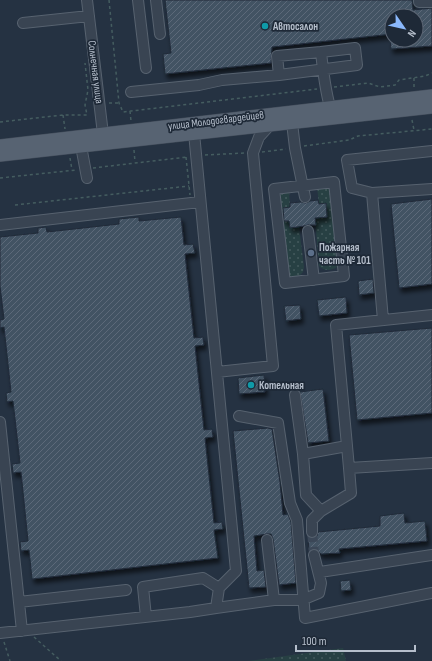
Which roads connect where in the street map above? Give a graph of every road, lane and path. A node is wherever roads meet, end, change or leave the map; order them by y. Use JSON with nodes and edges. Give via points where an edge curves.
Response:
{"nodes":[{"id":1,"x":87,"y":0,"type":"edge"},
{"id":2,"x":138,"y":0,"type":"edge"},
{"id":3,"x":156,"y":0,"type":"edge"},
{"id":4,"x":418,"y":0,"type":"edge"},
{"id":5,"x":432,"y":2,"type":"edge"},
{"id":6,"x":89,"y":16,"type":"junction"},
{"id":7,"x":23,"y":23,"type":"dead end"},
{"id":8,"x":160,"y":34,"type":"dead end"},
{"id":9,"x":321,"y":52,"type":"junction"},
{"id":10,"x":84,"y":61,"type":"dead end"},
{"id":11,"x":146,"y":68,"type":"dead end"},
{"id":12,"x":323,"y":69,"type":"junction"},
{"id":13,"x":279,"y":75,"type":"junction"},
{"id":14,"x":131,"y":92,"type":"dead end"},
{"id":15,"x":432,"y":96,"type":"edge"},
{"id":16,"x":432,"y":107,"type":"edge"},
{"id":17,"x":331,"y":113,"type":"junction"},
{"id":18,"x":0,"y":122,"type":"edge"},
{"id":19,"x":292,"y":123,"type":"junction"},
{"id":20,"x":270,"y":125,"type":"junction"},
{"id":21,"x":432,"y":129,"type":"edge"},
{"id":22,"x":194,"y":133,"type":"junction"},
{"id":23,"x":104,"y":139,"type":"junction"},
{"id":24,"x":0,"y":146,"type":"edge"},
{"id":25,"x":81,"y":146,"type":"junction"},
{"id":26,"x":295,"y":148,"type":"junction"},
{"id":27,"x":432,"y":151,"type":"edge"},
{"id":28,"x":253,"y":153,"type":"junction"},
{"id":29,"x":0,"y":155,"type":"edge"},
{"id":30,"x":191,"y":156,"type":"junction"},
{"id":31,"x":86,"y":173,"type":"junction"},
{"id":32,"x":0,"y":178,"type":"edge"},
{"id":33,"x":302,"y":186,"type":"junction"},
{"id":34,"x":432,"y":189,"type":"edge"},
{"id":35,"x":372,"y":193,"type":"junction"},
{"id":36,"x":305,"y":197,"type":"dead end"},
{"id":37,"x":200,"y":202,"type":"junction"},
{"id":38,"x":16,"y":205,"type":"dead end"},
{"id":39,"x":0,"y":225,"type":"edge"},
{"id":40,"x":308,"y":231,"type":"dead end"},
{"id":41,"x":314,"y":280,"type":"junction"},
{"id":42,"x":432,"y":315,"type":"edge"},
{"id":43,"x":383,"y":320,"type":"junction"},
{"id":44,"x":217,"y":372,"type":"junction"},
{"id":45,"x":295,"y":395,"type":"dead end"},
{"id":46,"x":238,"y":416,"type":"dead end"},
{"id":47,"x":0,"y":422,"type":"edge"},
{"id":48,"x":347,"y":446,"type":"junction"},
{"id":49,"x":303,"y":454,"type":"junction"},
{"id":50,"x":432,"y":462,"type":"edge"},
{"id":51,"x":349,"y":468,"type":"junction"},
{"id":52,"x":321,"y":511,"type":"junction"},
{"id":53,"x":312,"y":532,"type":"tunnel mouth"},
{"id":54,"x":267,"y":540,"type":"dead end"},
{"id":55,"x":314,"y":555,"type":"tunnel mouth"},
{"id":56,"x":432,"y":555,"type":"edge"},
{"id":57,"x":320,"y":572,"type":"junction"},
{"id":58,"x":219,"y":588,"type":"junction"},
{"id":59,"x":126,"y":590,"type":"dead end"},
{"id":60,"x":432,"y":593,"type":"edge"},
{"id":61,"x":274,"y":600,"type":"junction"},
{"id":62,"x":302,"y":600,"type":"junction"},
{"id":63,"x":19,"y":602,"type":"junction"},
{"id":64,"x":216,"y":608,"type":"junction"},
{"id":65,"x":146,"y":617,"type":"junction"},
{"id":66,"x":26,"y":630,"type":"junction"},
{"id":67,"x":0,"y":633,"type":"edge"},
{"id":68,"x":10,"y":661,"type":"edge"},
{"id":69,"x":61,"y":661,"type":"edge"}],
"edges":[{"from":1,"to":6,"type":"street","name":"Солнечная улица"},
{"from":2,"to":11,"type":"street"},
{"from":3,"to":8,"type":"street"},
{"from":4,"to":5,"type":"street"},
{"from":6,"to":7,"type":"street"},
{"from":6,"to":23,"type":"street","name":"Солнечная улица"},
{"from":9,"to":12,"type":"street"},
{"from":9,"to":12,"type":"street","via":[[355,48],[357,65]]},
{"from":9,"to":13,"type":"street","via":[[277,56]]},
{"from":10,"to":18,"type":"path","via":[[88,90],[85,105],[87,115]]},
{"from":12,"to":13,"type":"street"},
{"from":12,"to":17,"type":"street"},
{"from":13,"to":14,"type":"street"},
{"from":15,"to":17,"type":"main road","name":"улица Молодогвардейцев"},
{"from":16,"to":17,"type":"main road","name":"улица Молодогвардейцев"},
{"from":17,"to":19,"type":"main road","name":"улица Молодогвардейцев"},
{"from":17,"to":23,"type":"main road","name":"улица Молодогвардейцев"},
{"from":19,"to":20,"type":"main road","name":"улица Молодогвардейцев"},
{"from":19,"to":26,"type":"street"},
{"from":20,"to":22,"type":"main road","name":"улица Молодогвардейцев"},
{"from":20,"to":28,"type":"street","via":[[259,137]]},
{"from":21,"to":26,"type":"path","via":[[358,136],[349,140]]},
{"from":22,"to":23,"type":"main road","name":"улица Молодогвардейцев"},
{"from":22,"to":30,"type":"street"},
{"from":23,"to":24,"type":"main road","name":"улица Молодогвардейцев"},
{"from":23,"to":25,"type":"main road","name":"улица Молодогвардейцев"},
{"from":25,"to":29,"type":"main road","name":"улица Молодогвардейцев"},
{"from":25,"to":31,"type":"street"},
{"from":26,"to":28,"type":"path"},
{"from":26,"to":33,"type":"street"},
{"from":27,"to":35,"type":"street","via":[[347,160],[352,188]]},
{"from":28,"to":30,"type":"path"},
{"from":28,"to":44,"type":"street","via":[[273,366]]},
{"from":30,"to":31,"type":"path"},
{"from":30,"to":37,"type":"street"},
{"from":30,"to":38,"type":"path","via":[[189,186]]},
{"from":31,"to":32,"type":"path"},
{"from":33,"to":36,"type":"street"},
{"from":33,"to":41,"type":"street","via":[[274,189],[285,283]]},
{"from":33,"to":41,"type":"street","via":[[334,182],[344,276]]},
{"from":34,"to":35,"type":"street"},
{"from":35,"to":43,"type":"street"},
{"from":37,"to":39,"type":"street"},
{"from":37,"to":44,"type":"street"},
{"from":40,"to":41,"type":"street"},
{"from":42,"to":43,"type":"street"},
{"from":43,"to":48,"type":"street","via":[[336,326]]},
{"from":44,"to":58,"type":"street","via":[[236,571]]},
{"from":45,"to":49,"type":"street"},
{"from":46,"to":62,"type":"street","via":[[278,423],[290,503],[296,520]]},
{"from":47,"to":63,"type":"street"},
{"from":48,"to":49,"type":"street"},
{"from":48,"to":51,"type":"street"},
{"from":49,"to":52,"type":"street","via":[[306,495]]},
{"from":50,"to":51,"type":"street"},
{"from":51,"to":52,"type":"street","via":[[351,493]]},
{"from":52,"to":53,"type":"street","via":[[312,520]]},
{"from":54,"to":61,"type":"street"},
{"from":55,"to":57,"type":"street"},
{"from":56,"to":57,"type":"street"},
{"from":57,"to":62,"type":"street","via":[[319,593]]},
{"from":58,"to":64,"type":"street"},
{"from":58,"to":65,"type":"street","via":[[203,578],[142,587]]},
{"from":59,"to":63,"type":"street"},
{"from":60,"to":62,"type":"street","via":[[305,618]]},
{"from":61,"to":62,"type":"street"},
{"from":61,"to":64,"type":"street"},
{"from":63,"to":66,"type":"street"},
{"from":64,"to":65,"type":"street"},
{"from":65,"to":66,"type":"street"},
{"from":66,"to":67,"type":"street"},
{"from":66,"to":69,"type":"path"},
{"from":67,"to":68,"type":"path"}]}
